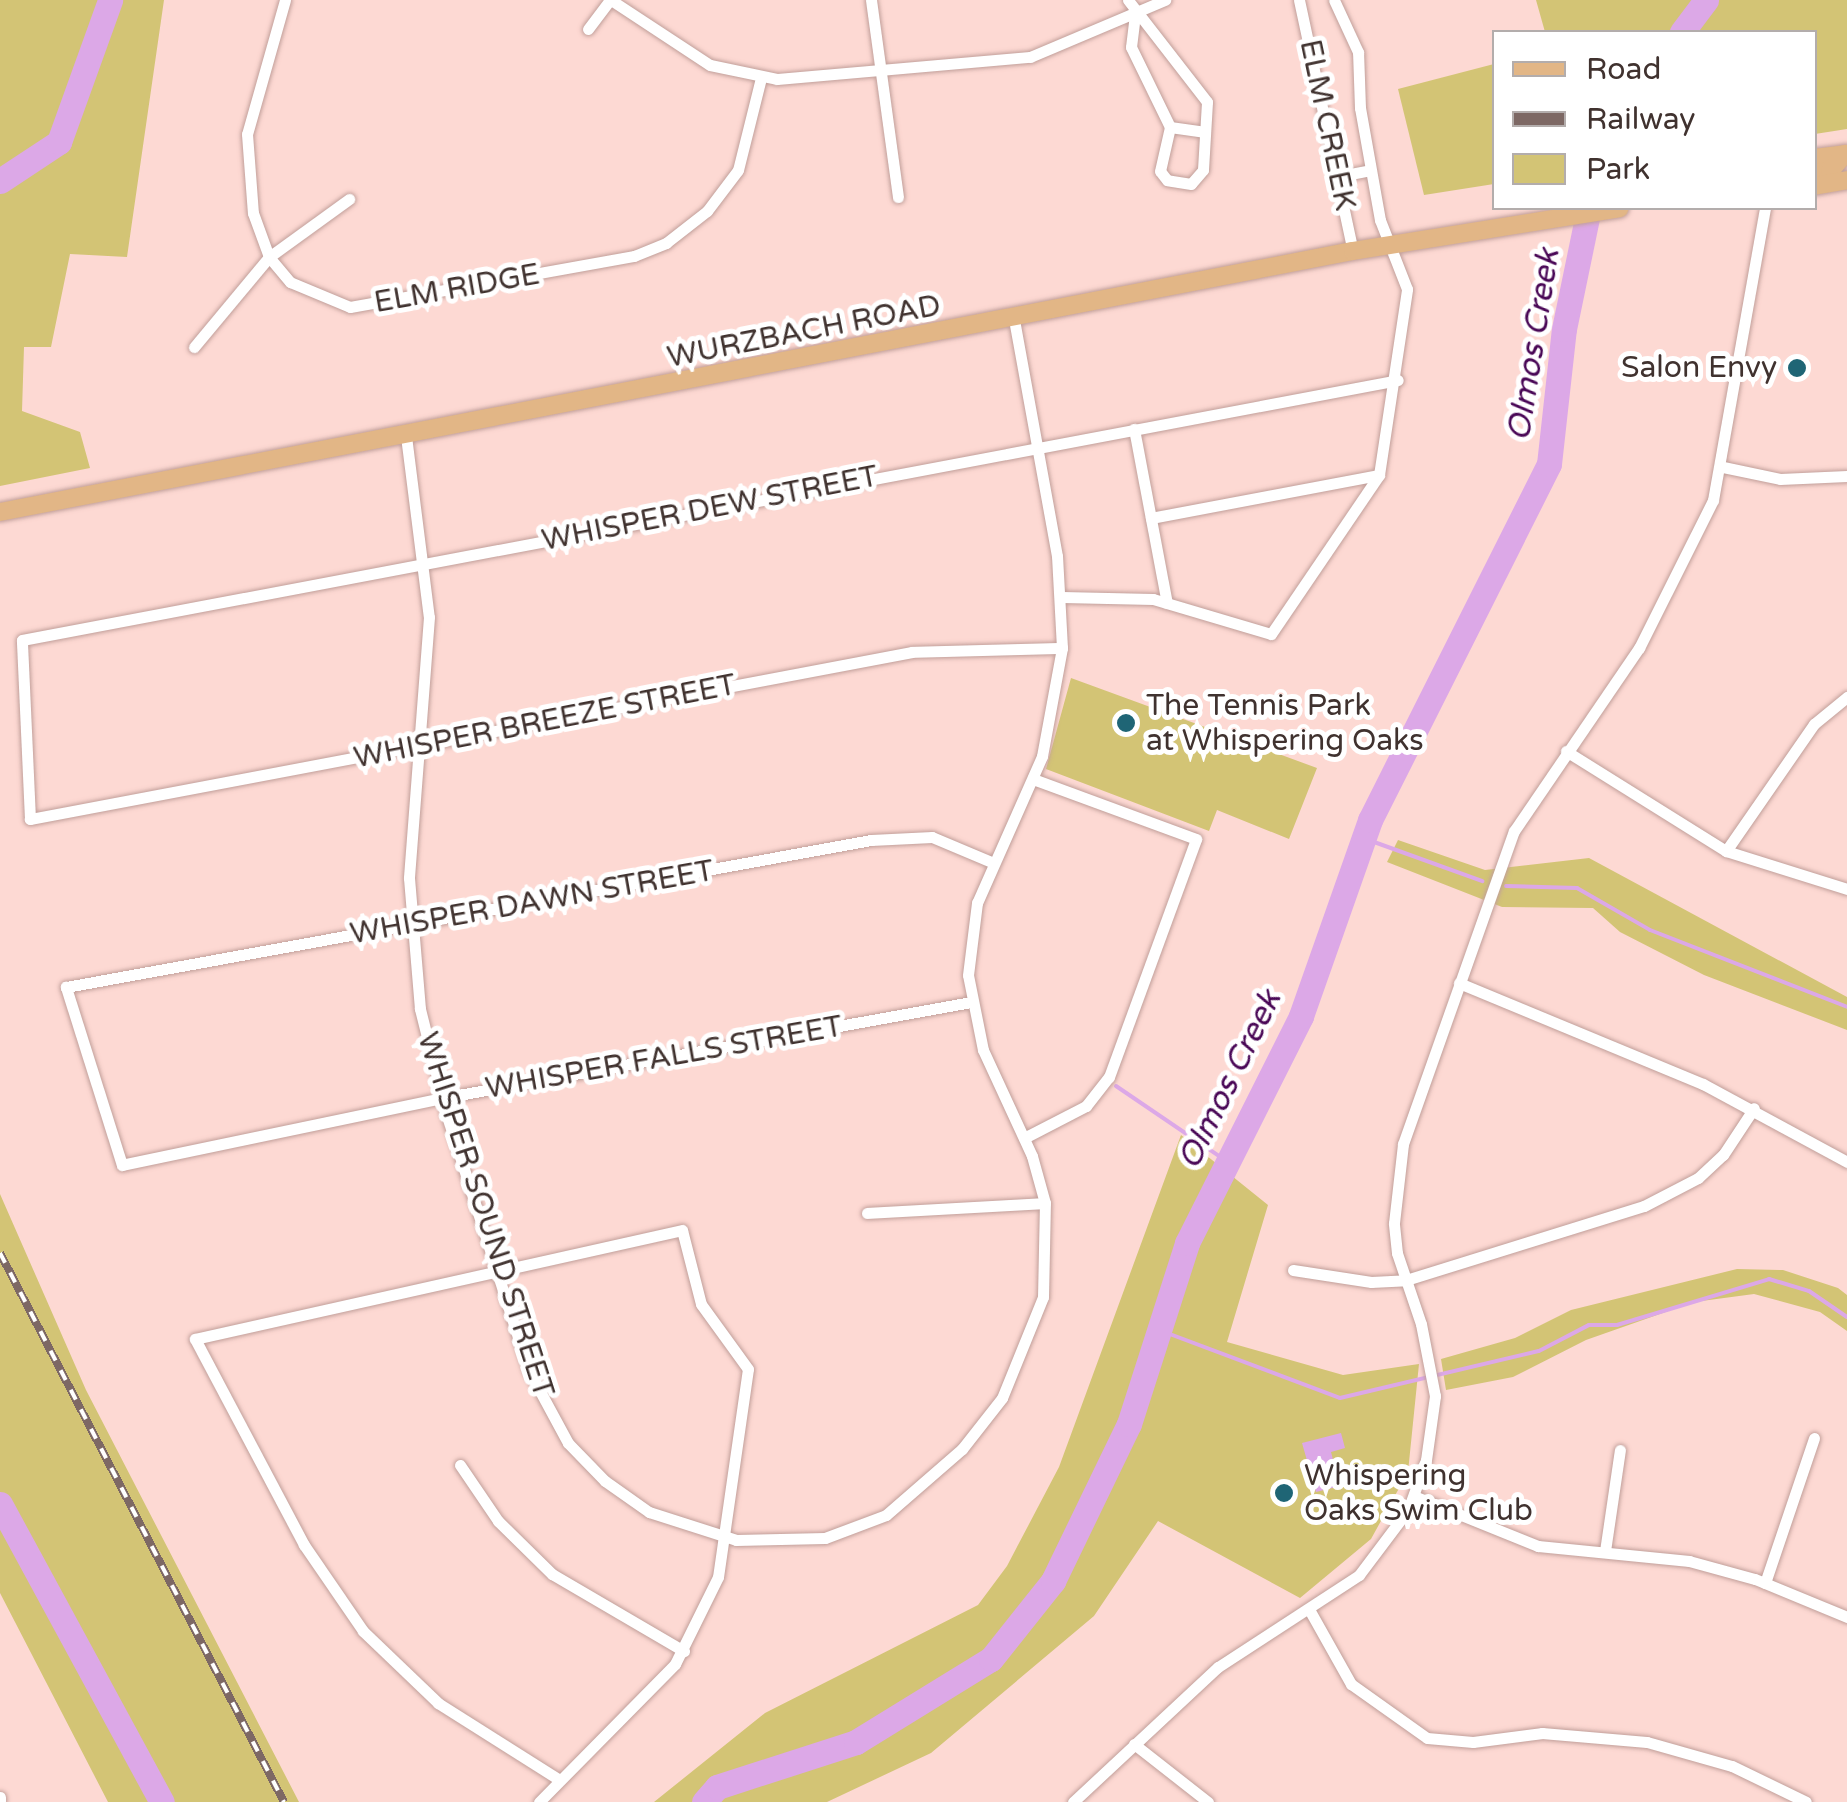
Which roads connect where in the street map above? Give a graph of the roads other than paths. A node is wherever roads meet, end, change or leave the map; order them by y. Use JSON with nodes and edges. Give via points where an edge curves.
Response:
{"nodes":[{"id":1,"x":285,"y":0,"type":"edge"},
{"id":2,"x":610,"y":0,"type":"edge"},
{"id":3,"x":871,"y":0,"type":"edge"},
{"id":4,"x":1128,"y":0,"type":"edge"},
{"id":5,"x":1165,"y":0,"type":"edge"},
{"id":6,"x":1299,"y":0,"type":"edge"},
{"id":7,"x":1334,"y":0,"type":"edge"},
{"id":8,"x":1134,"y":16,"type":"junction"},
{"id":9,"x":588,"y":29,"type":"dead end"},
{"id":10,"x":882,"y":65,"type":"junction"},
{"id":11,"x":761,"y":78,"type":"junction"},
{"id":12,"x":1170,"y":126,"type":"junction"},
{"id":13,"x":1204,"y":132,"type":"junction"},
{"id":14,"x":1846,"y":154,"type":"edge"},
{"id":15,"x":1817,"y":158,"type":"edge"},
{"id":16,"x":1370,"y":170,"type":"junction"},
{"id":17,"x":1817,"y":173,"type":"edge"},
{"id":18,"x":1340,"y":176,"type":"junction"},
{"id":19,"x":1847,"y":180,"type":"edge"},
{"id":20,"x":1817,"y":185,"type":"edge"},
{"id":21,"x":898,"y":197,"type":"dead end"},
{"id":22,"x":349,"y":199,"type":"dead end"},
{"id":23,"x":1607,"y":210,"type":"edge"},
{"id":24,"x":1765,"y":210,"type":"edge"},
{"id":25,"x":1393,"y":244,"type":"junction"},
{"id":26,"x":1352,"y":251,"type":"junction"},
{"id":27,"x":269,"y":258,"type":"junction"},
{"id":28,"x":1014,"y":320,"type":"junction"},
{"id":29,"x":194,"y":347,"type":"dead end"},
{"id":30,"x":1398,"y":380,"type":"junction"},
{"id":31,"x":1134,"y":429,"type":"junction"},
{"id":32,"x":406,"y":436,"type":"junction"},
{"id":33,"x":1036,"y":448,"type":"junction"},
{"id":34,"x":1723,"y":467,"type":"junction"},
{"id":35,"x":1379,"y":476,"type":"junction"},
{"id":36,"x":1847,"y":476,"type":"edge"},
{"id":37,"x":0,"y":512,"type":"edge"},
{"id":38,"x":1151,"y":518,"type":"junction"},
{"id":39,"x":426,"y":563,"type":"junction"},
{"id":40,"x":1062,"y":597,"type":"junction"},
{"id":41,"x":1167,"y":603,"type":"junction"},
{"id":42,"x":1062,"y":648,"type":"junction"},
{"id":43,"x":1847,"y":697,"type":"edge"},
{"id":44,"x":417,"y":747,"type":"junction"},
{"id":45,"x":1566,"y":751,"type":"junction"},
{"id":46,"x":1033,"y":779,"type":"junction"},
{"id":47,"x":30,"y":819,"type":"joint"},
{"id":48,"x":1726,"y":851,"type":"junction"},
{"id":49,"x":994,"y":862,"type":"junction"},
{"id":50,"x":1847,"y":889,"type":"edge"},
{"id":51,"x":415,"y":924,"type":"junction"},
{"id":52,"x":1459,"y":983,"type":"junction"},
{"id":53,"x":971,"y":1002,"type":"junction"},
{"id":54,"x":442,"y":1098,"type":"junction"},
{"id":55,"x":1754,"y":1108,"type":"junction"},
{"id":56,"x":1024,"y":1138,"type":"junction"},
{"id":57,"x":1847,"y":1162,"type":"edge"},
{"id":58,"x":122,"y":1165,"type":"joint"},
{"id":59,"x":1045,"y":1204,"type":"junction"},
{"id":60,"x":867,"y":1213,"type":"dead end"},
{"id":61,"x":498,"y":1268,"type":"junction"},
{"id":62,"x":1293,"y":1270,"type":"dead end"},
{"id":63,"x":1406,"y":1280,"type":"junction"},
{"id":64,"x":1814,"y":1438,"type":"dead end"},
{"id":65,"x":1620,"y":1450,"type":"dead end"},
{"id":66,"x":460,"y":1465,"type":"dead end"},
{"id":67,"x":1414,"y":1496,"type":"junction"},
{"id":68,"x":725,"y":1538,"type":"junction"},
{"id":69,"x":1604,"y":1550,"type":"junction"},
{"id":70,"x":1765,"y":1583,"type":"junction"},
{"id":71,"x":1310,"y":1611,"type":"junction"},
{"id":72,"x":1847,"y":1617,"type":"edge"},
{"id":73,"x":684,"y":1651,"type":"junction"},
{"id":74,"x":1134,"y":1744,"type":"junction"},
{"id":75,"x":558,"y":1779,"type":"junction"},
{"id":76,"x":540,"y":1802,"type":"edge"},
{"id":77,"x":1073,"y":1802,"type":"edge"},
{"id":78,"x":1208,"y":1802,"type":"edge"},
{"id":79,"x":1806,"y":1802,"type":"edge"}],
"edges":[{"from":1,"to":27,"type":"street","name":"ELM RIDGE","via":[[247,134],[252,212]]},
{"from":2,"to":9,"type":"street"},
{"from":2,"to":11,"type":"street","via":[[694,57]]},
{"from":3,"to":10,"type":"street"},
{"from":4,"to":8,"type":"street"},
{"from":5,"to":8,"type":"street"},
{"from":6,"to":18,"type":"street","name":"ELM CREEK"},
{"from":7,"to":16,"type":"street","name":"ELM CREEK","via":[[1358,52]]},
{"from":8,"to":10,"type":"street","via":[[1030,56]]},
{"from":8,"to":12,"type":"street","via":[[1131,47]]},
{"from":8,"to":13,"type":"street","via":[[1198,85],[1208,102]]},
{"from":10,"to":11,"type":"street"},
{"from":10,"to":21,"type":"street"},
{"from":11,"to":27,"type":"street","name":"ELM RIDGE","via":[[738,170],[695,223],[650,250],[372,306],[308,294]]},
{"from":12,"to":13,"type":"street"},
{"from":12,"to":13,"type":"street","via":[[1158,164],[1166,180],[1178,184],[1191,184],[1204,170]]},
{"from":14,"to":15,"type":"main road"},
{"from":14,"to":17,"type":"main road","via":[[1830,171]]},
{"from":16,"to":18,"type":"street"},
{"from":16,"to":25,"type":"street","name":"ELM CREEK"},
{"from":18,"to":26,"type":"street","name":"ELM CREEK"},
{"from":19,"to":20,"type":"main road"},
{"from":22,"to":27,"type":"street"},
{"from":23,"to":25,"type":"main road","name":"WURZBACH ROAD"},
{"from":24,"to":34,"type":"street"},
{"from":25,"to":26,"type":"main road","name":"WURZBACH ROAD"},
{"from":25,"to":30,"type":"street","name":"ELM CREEK","via":[[1407,288]]},
{"from":26,"to":28,"type":"main road","name":"WURZBACH ROAD"},
{"from":27,"to":29,"type":"street"},
{"from":28,"to":32,"type":"main road","name":"WURZBACH ROAD"},
{"from":28,"to":33,"type":"street","name":"WHISPER SOUND STREET"},
{"from":30,"to":31,"type":"street","name":"WHISPER DEW STREET"},
{"from":30,"to":35,"type":"street","name":"ELM CREEK"},
{"from":31,"to":33,"type":"street","name":"WHISPER DEW STREET"},
{"from":31,"to":38,"type":"street"},
{"from":32,"to":37,"type":"main road","name":"WURZBACH ROAD"},
{"from":32,"to":39,"type":"street","name":"WHISPER SOUND STREET"},
{"from":33,"to":39,"type":"street","name":"WHISPER DEW STREET"},
{"from":33,"to":40,"type":"street","name":"WHISPER SOUND STREET"},
{"from":34,"to":36,"type":"street","via":[[1780,479]]},
{"from":34,"to":45,"type":"street","via":[[1638,648]]},
{"from":35,"to":38,"type":"street"},
{"from":35,"to":41,"type":"street","via":[[1271,634]]},
{"from":38,"to":41,"type":"street"},
{"from":39,"to":44,"type":"street","name":"WHISPER SOUND STREET","via":[[428,660]]},
{"from":39,"to":47,"type":"street","name":"WHISPER DEW STREET","via":[[22,640]]},
{"from":40,"to":41,"type":"street","via":[[1118,595]]},
{"from":40,"to":42,"type":"street","name":"WHISPER SOUND STREET"},
{"from":42,"to":44,"type":"street","name":"WHISPER BREEZE STREET","via":[[912,652]]},
{"from":42,"to":46,"type":"street","name":"WHISPER SOUND STREET","via":[[1054,712]]},
{"from":43,"to":48,"type":"street","via":[[1814,724]]},
{"from":44,"to":47,"type":"street","name":"WHISPER BREEZE STREET"},
{"from":44,"to":51,"type":"street","name":"WHISPER SOUND STREET","via":[[409,878]]},
{"from":45,"to":48,"type":"street"},
{"from":45,"to":52,"type":"street","via":[[1514,831]]},
{"from":46,"to":49,"type":"street","name":"WHISPER SOUND STREET"},
{"from":46,"to":56,"type":"street","via":[[1196,840],[1109,1077],[1086,1106]]},
{"from":48,"to":50,"type":"street"},
{"from":49,"to":51,"type":"street","name":"WHISPER DAWN STREET","via":[[932,837],[870,840]]},
{"from":49,"to":53,"type":"street","name":"WHISPER SOUND STREET","via":[[972,928]]},
{"from":51,"to":54,"type":"street","name":"WHISPER SOUND STREET","via":[[420,1009]]},
{"from":51,"to":58,"type":"street","name":"WHISPER DAWN STREET","via":[[66,987]]},
{"from":52,"to":55,"type":"street"},
{"from":52,"to":63,"type":"street","via":[[1396,1183],[1394,1222]]},
{"from":53,"to":54,"type":"street","name":"WHISPER FALLS STREET"},
{"from":53,"to":56,"type":"street","name":"WHISPER SOUND STREET","via":[[983,1050]]},
{"from":54,"to":58,"type":"street","name":"WHISPER FALLS STREET"},
{"from":54,"to":61,"type":"street","name":"WHISPER SOUND STREET"},
{"from":55,"to":57,"type":"street"},
{"from":55,"to":63,"type":"street","via":[[1723,1155],[1668,1197]]},
{"from":56,"to":59,"type":"street","name":"WHISPER SOUND STREET"},
{"from":59,"to":60,"type":"street"},
{"from":59,"to":68,"type":"street","name":"WHISPER SOUND STREET","via":[[1046,1270],[1036,1323],[1002,1398],[962,1450],[909,1499],[860,1528],[802,1541]]},
{"from":61,"to":68,"type":"street","name":"WHISPER SOUND STREET","via":[[528,1369],[568,1443],[605,1482],[649,1512]]},
{"from":61,"to":68,"type":"street","via":[[682,1230],[701,1304],[748,1369]]},
{"from":61,"to":75,"type":"street","via":[[196,1338],[304,1545],[363,1631],[438,1703]]},
{"from":62,"to":63,"type":"street"},
{"from":63,"to":67,"type":"street","via":[[1434,1396]]},
{"from":64,"to":70,"type":"street"},
{"from":65,"to":69,"type":"street"},
{"from":66,"to":73,"type":"street","via":[[498,1522],[552,1574]]},
{"from":67,"to":69,"type":"street","via":[[1538,1546]]},
{"from":67,"to":71,"type":"street","via":[[1377,1556]]},
{"from":68,"to":73,"type":"street","via":[[710,1602]]},
{"from":69,"to":70,"type":"street","via":[[1689,1561]]},
{"from":70,"to":72,"type":"street"},
{"from":71,"to":74,"type":"street","via":[[1218,1667]]},
{"from":71,"to":79,"type":"street","via":[[1351,1684],[1426,1738],[1473,1742],[1542,1733],[1647,1742],[1732,1766]]},
{"from":73,"to":75,"type":"street"},
{"from":74,"to":77,"type":"street"},
{"from":74,"to":78,"type":"street"},
{"from":75,"to":76,"type":"street"}]}
